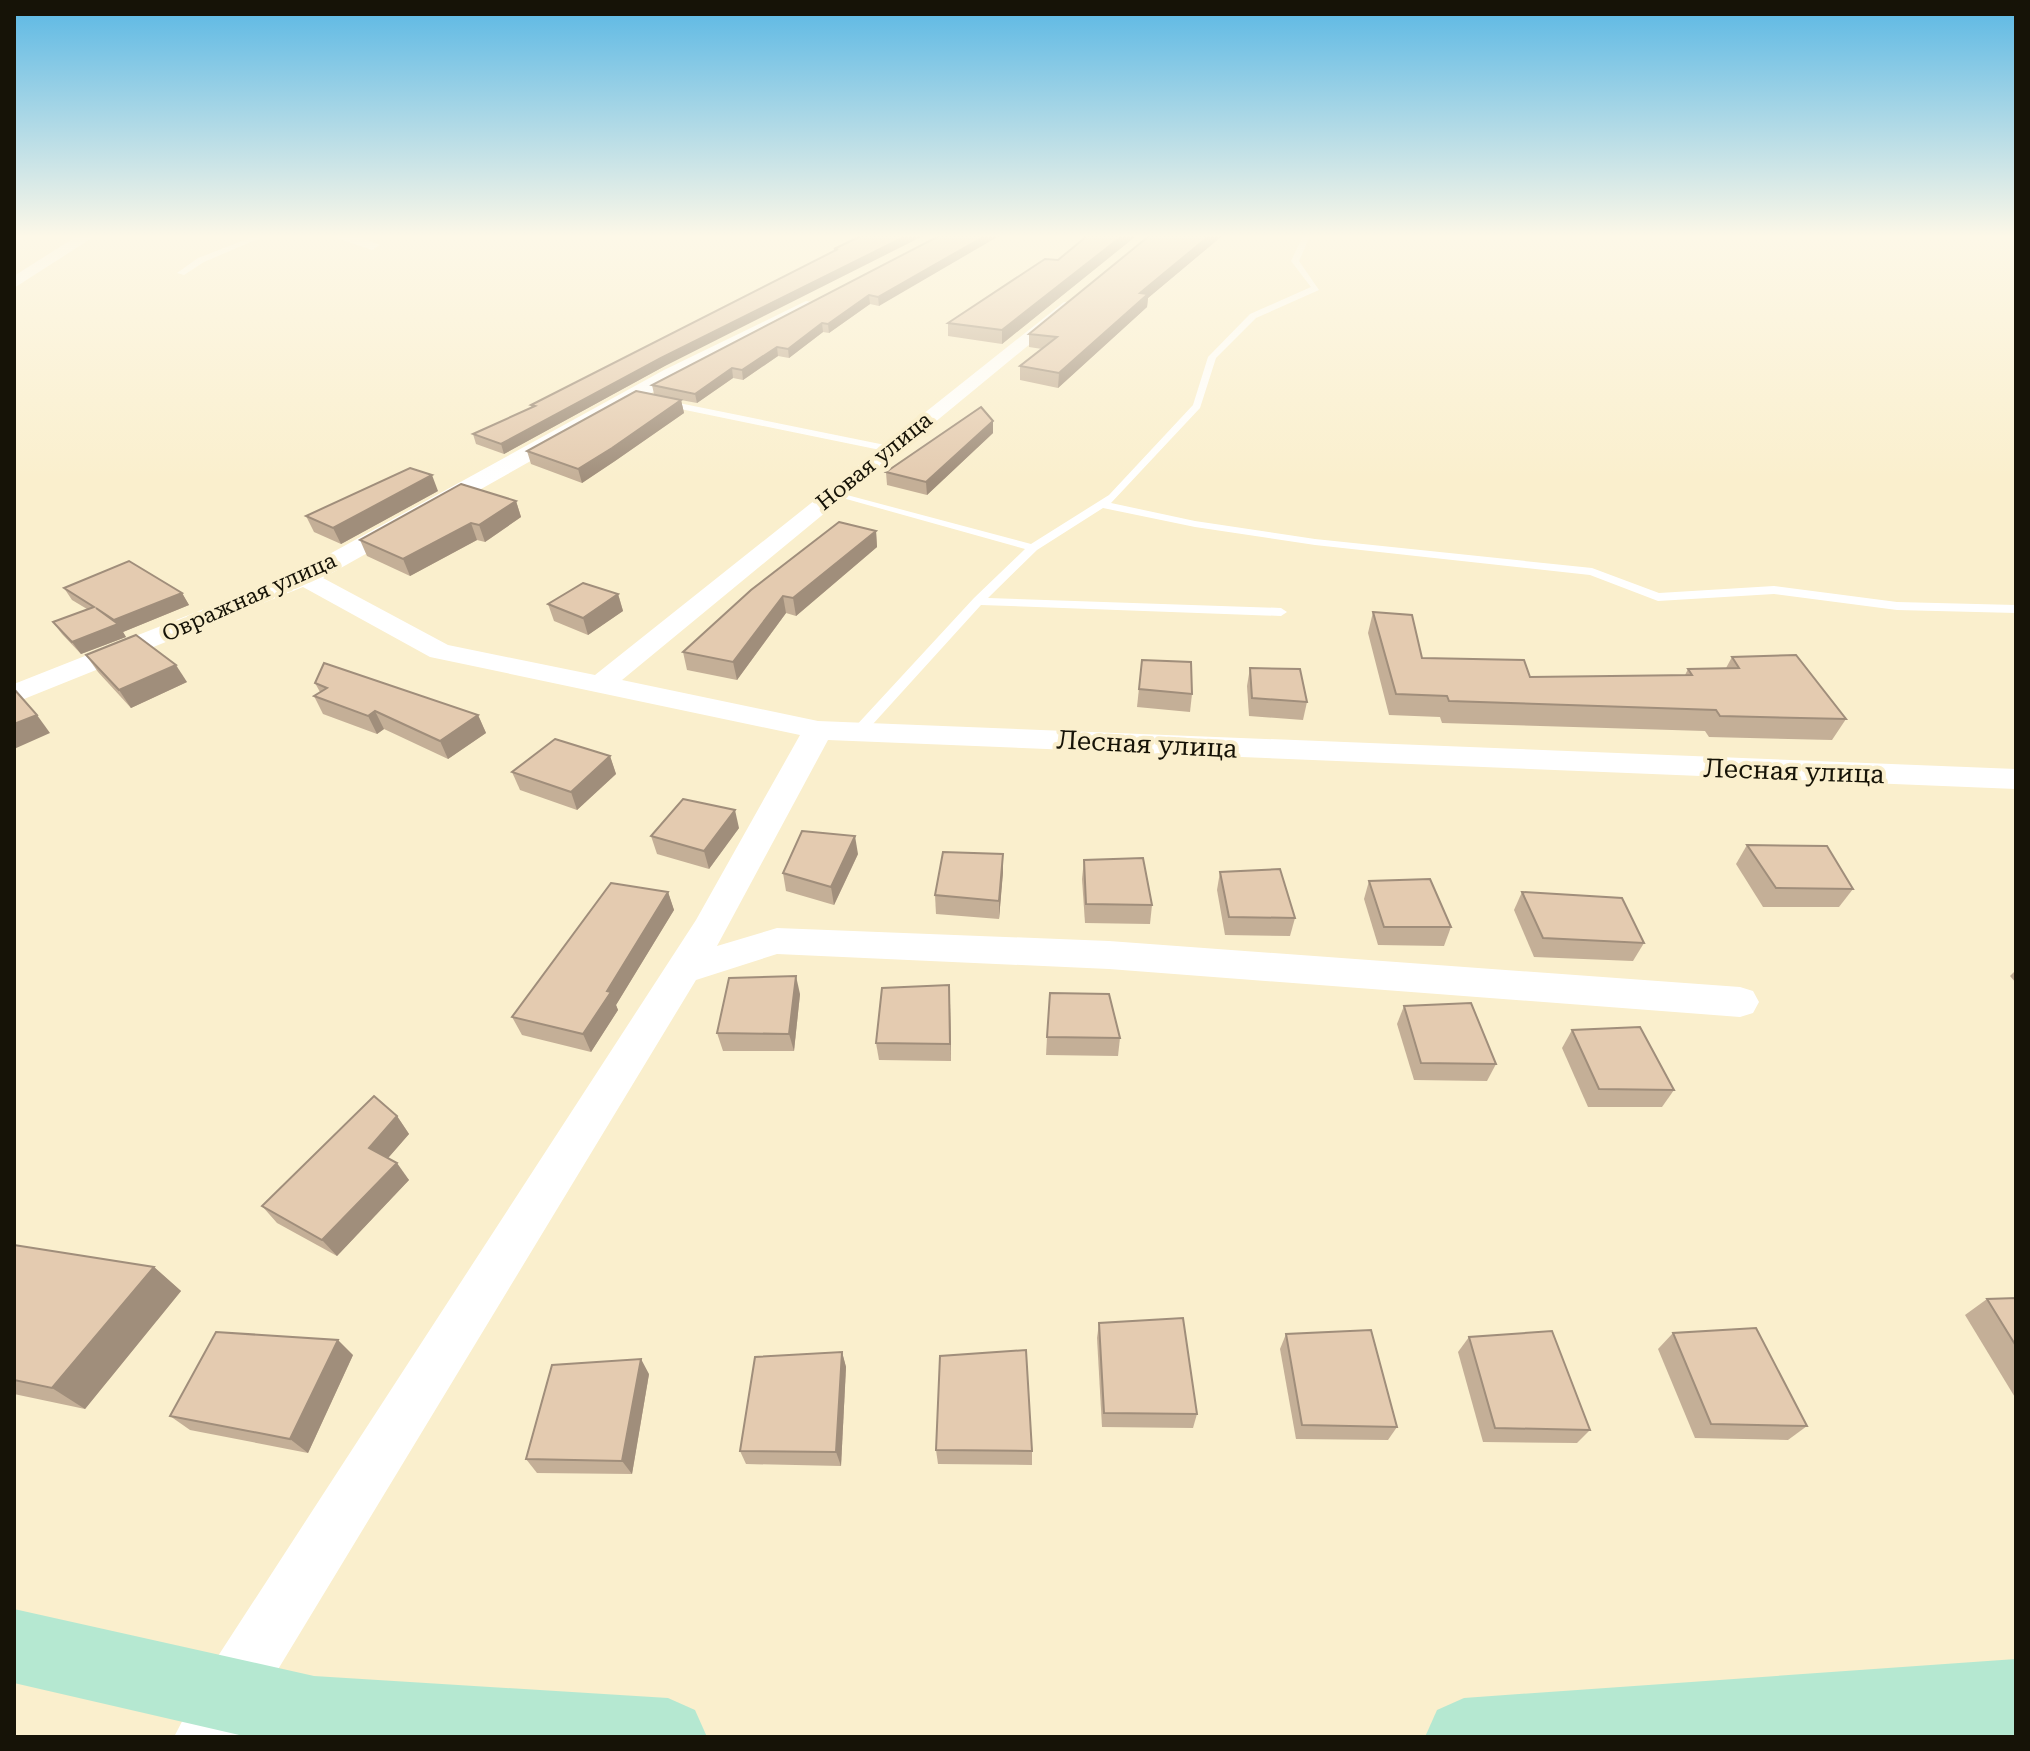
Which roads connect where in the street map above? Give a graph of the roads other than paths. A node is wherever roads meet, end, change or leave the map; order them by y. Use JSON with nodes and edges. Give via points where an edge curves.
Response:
{"nodes":[{"id":1,"x":783,"y":318,"type":"edge"},
{"id":2,"x":1051,"y":318,"type":"edge"},
{"id":3,"x":1251,"y":318,"type":"edge"},
{"id":4,"x":631,"y":396,"type":"junction"},
{"id":5,"x":890,"y":449,"type":"junction"},
{"id":6,"x":836,"y":493,"type":"junction"},
{"id":7,"x":1099,"y":504,"type":"junction"},
{"id":8,"x":1033,"y":548,"type":"junction"},
{"id":9,"x":304,"y":578,"type":"junction"},
{"id":10,"x":978,"y":601,"type":"junction"},
{"id":11,"x":2016,"y":609,"type":"edge"},
{"id":12,"x":1281,"y":612,"type":"dead end"},
{"id":13,"x":598,"y":686,"type":"junction"},
{"id":14,"x":14,"y":694,"type":"edge"},
{"id":15,"x":838,"y":731,"type":"junction"},
{"id":16,"x":2016,"y":779,"type":"edge"},
{"id":17,"x":683,"y":970,"type":"junction"},
{"id":18,"x":1740,"y":1002,"type":"dead end"},
{"id":19,"x":14,"y":1646,"type":"edge"},
{"id":20,"x":2016,"y":1697,"type":"edge"},
{"id":21,"x":216,"y":1715,"type":"edge"},
{"id":22,"x":1491,"y":1736,"type":"edge"},
{"id":23,"x":668,"y":1737,"type":"edge"}],
"edges":[{"from":1,"to":4,"type":"street","name":"Овражная улица"},
{"from":2,"to":5,"type":"street","name":"Новая улица"},
{"from":3,"to":7,"type":"lane","via":[[1212,357],[1197,406],[1113,497]]},
{"from":4,"to":5,"type":"lane"},
{"from":4,"to":9,"type":"street","name":"Овражная улица"},
{"from":5,"to":6,"type":"street","name":"Новая улица"},
{"from":6,"to":8,"type":"lane"},
{"from":6,"to":13,"type":"street","name":"Новая улица"},
{"from":7,"to":8,"type":"lane"},
{"from":7,"to":11,"type":"lane","via":[[1315,542],[1592,572],[1658,597],[1774,590],[1897,606]]},
{"from":8,"to":10,"type":"lane"},
{"from":9,"to":13,"type":"street","name":"Лесная улица","via":[[440,651]]},
{"from":9,"to":14,"type":"street","name":"Овражная улица"},
{"from":10,"to":12,"type":"lane"},
{"from":10,"to":15,"type":"lane"},
{"from":13,"to":15,"type":"street","name":"Лесная улица"},
{"from":15,"to":16,"type":"street","name":"Лесная улица"},
{"from":15,"to":17,"type":"street"},
{"from":17,"to":18,"type":"street","via":[[777,941],[1109,955]]},
{"from":17,"to":21,"type":"street"},
{"from":19,"to":21,"type":"main road"},
{"from":20,"to":22,"type":"main road"},
{"from":21,"to":23,"type":"main road","via":[[314,1714]]}]}
